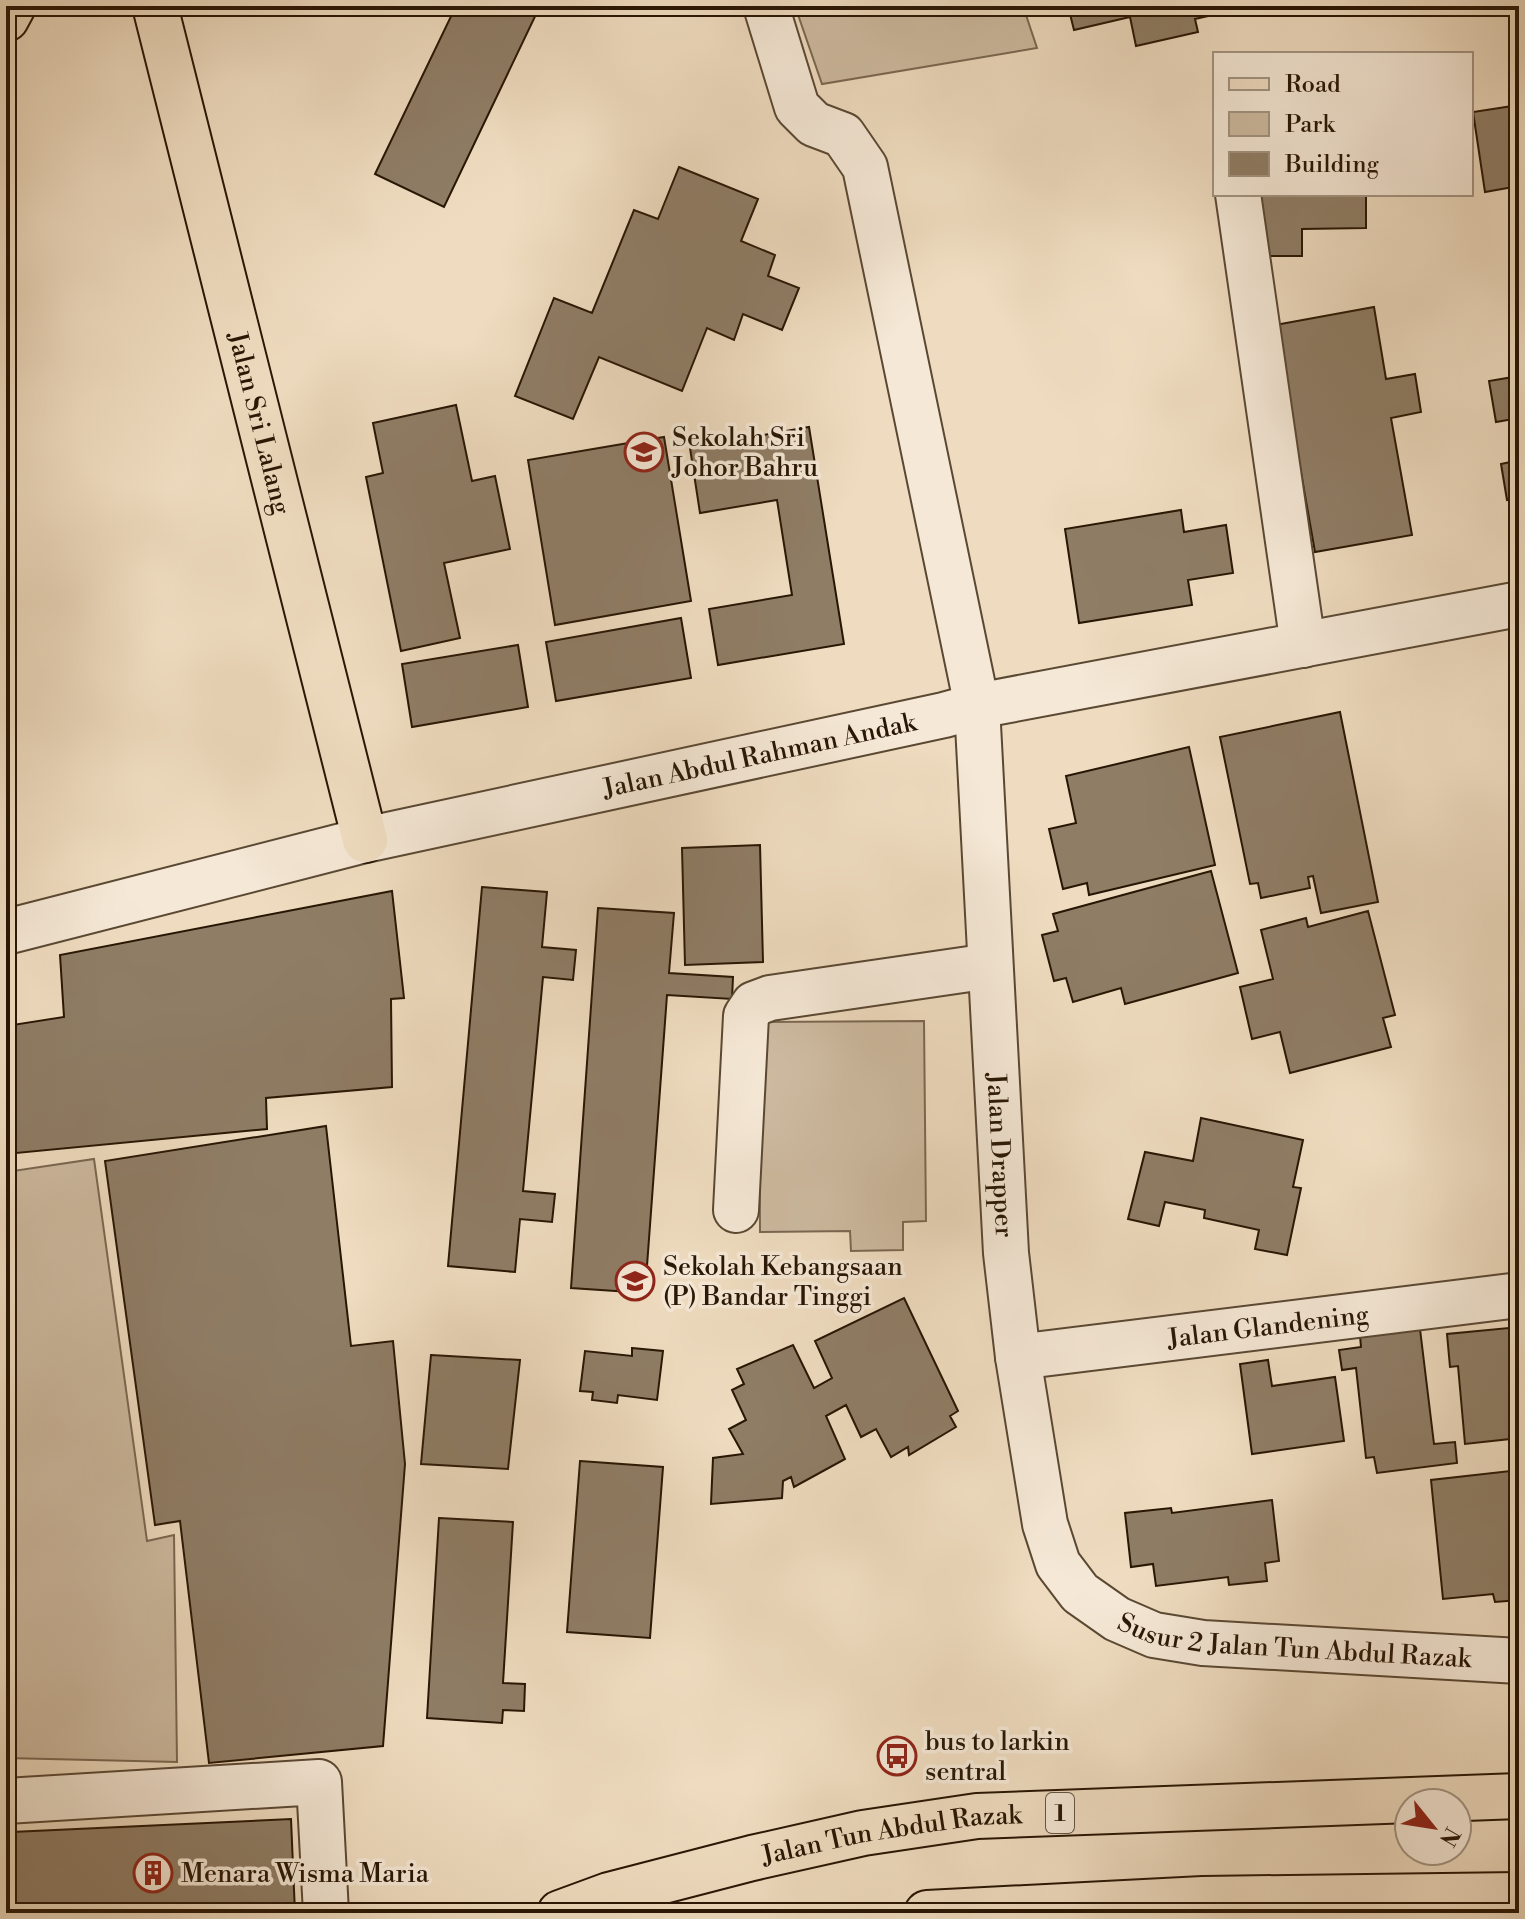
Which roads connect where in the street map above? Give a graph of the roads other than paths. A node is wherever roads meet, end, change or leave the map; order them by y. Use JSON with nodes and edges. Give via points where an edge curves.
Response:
{"nodes":[{"id":1,"x":13,"y":6,"type":"edge"},
{"id":2,"x":155,"y":6,"type":"edge"},
{"id":3,"x":766,"y":6,"type":"edge"},
{"id":4,"x":6,"y":19,"type":"edge"},
{"id":5,"x":1238,"y":196,"type":"edge"},
{"id":6,"x":1519,"y":604,"type":"edge"},
{"id":7,"x":1303,"y":645,"type":"junction"},
{"id":8,"x":977,"y":706,"type":"junction"},
{"id":9,"x":365,"y":840,"type":"junction"},
{"id":10,"x":6,"y":932,"type":"edge"},
{"id":11,"x":990,"y":966,"type":"junction"},
{"id":12,"x":736,"y":1210,"type":"dead end"},
{"id":13,"x":1519,"y":1295,"type":"edge"},
{"id":14,"x":1018,"y":1357,"type":"junction"},
{"id":15,"x":1080,"y":1593,"type":"joint"},
{"id":16,"x":1519,"y":1661,"type":"edge"},
{"id":17,"x":1519,"y":1796,"type":"edge"},
{"id":18,"x":6,"y":1801,"type":"edge"},
{"id":19,"x":1519,"y":1895,"type":"edge"},
{"id":20,"x":1406,"y":1905,"type":"edge"},
{"id":21,"x":1208,"y":1906,"type":"edge"},
{"id":22,"x":326,"y":1913,"type":"edge"},
{"id":23,"x":560,"y":1913,"type":"edge"},
{"id":24,"x":927,"y":1913,"type":"edge"}],
"edges":[{"from":1,"to":4,"type":"main road"},
{"from":2,"to":9,"type":"main road","name":"Jalan Sri Lalang"},
{"from":3,"to":8,"type":"street","name":"Jalan Drapper","via":[[797,107],[814,124],[843,135],[865,167]]},
{"from":5,"to":7,"type":"street"},
{"from":6,"to":7,"type":"street","name":"Jalan Abdul Rahman Andak"},
{"from":7,"to":8,"type":"street","name":"Jalan Abdul Rahman Andak"},
{"from":8,"to":9,"type":"street","name":"Jalan Abdul Rahman Andak"},
{"from":8,"to":11,"type":"street","name":"Jalan Drapper"},
{"from":9,"to":10,"type":"street","name":"Jalan Abdul Rahman Andak"},
{"from":11,"to":12,"type":"street","via":[[754,1004],[746,1016]]},
{"from":11,"to":14,"type":"street","name":"Jalan Drapper","via":[[1006,1253]]},
{"from":13,"to":14,"type":"street","name":"Jalan Glandening"},
{"from":14,"to":15,"type":"street","name":"Jalan Drapper","via":[[1045,1524],[1058,1564]]},
{"from":15,"to":16,"type":"street","name":"Susur 2 Jalan Tun Abdul Razak","via":[[1117,1619],[1154,1635],[1203,1643]]},
{"from":17,"to":23,"type":"main road","name":"Jalan Tun Abdul Razak","number":"1","via":[[977,1816],[863,1833],[752,1858]]},
{"from":18,"to":22,"type":"street","via":[[319,1782]]},
{"from":19,"to":20,"type":"main road"},
{"from":20,"to":21,"type":"main road"},
{"from":21,"to":24,"type":"main road"}]}
